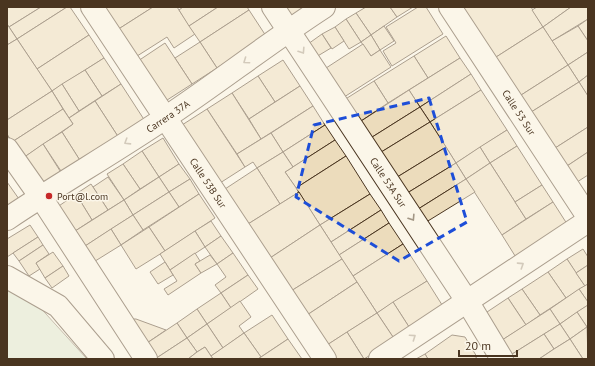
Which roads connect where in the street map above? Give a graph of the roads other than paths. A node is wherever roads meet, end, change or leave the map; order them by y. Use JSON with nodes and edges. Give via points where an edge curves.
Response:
{"nodes":[{"id":1,"x":92,"y":7,"type":"edge"},
{"id":2,"x":273,"y":7,"type":"edge"},
{"id":3,"x":324,"y":7,"type":"edge"},
{"id":4,"x":450,"y":7,"type":"edge"},
{"id":5,"x":289,"y":31,"type":"junction"},
{"id":6,"x":165,"y":118,"type":"junction"},
{"id":7,"x":7,"y":149,"type":"edge"},
{"id":8,"x":40,"y":196,"type":"junction"},
{"id":9,"x":588,"y":217,"type":"edge"},
{"id":10,"x":7,"y":219,"type":"edge"},
{"id":11,"x":588,"y":221,"type":"edge"},
{"id":12,"x":7,"y":277,"type":"edge"},
{"id":13,"x":467,"y":302,"type":"junction"},
{"id":14,"x":132,"y":338,"type":"junction"},
{"id":15,"x":103,"y":358,"type":"edge"},
{"id":16,"x":146,"y":359,"type":"edge"},
{"id":17,"x":325,"y":359,"type":"edge"},
{"id":18,"x":380,"y":359,"type":"edge"},
{"id":19,"x":502,"y":359,"type":"edge"}],
"edges":[{"from":1,"to":6,"type":"street","name":"Calle 53B Sur"},
{"from":2,"to":5,"type":"street","name":"Calle 53A Sur"},
{"from":3,"to":5,"type":"street","name":"Carrera 37A"},
{"from":4,"to":9,"type":"street","name":"Calle 53 Sur"},
{"from":5,"to":6,"type":"street","name":"Carrera 37A","one_way":true},
{"from":5,"to":13,"type":"street","name":"Calle 53A Sur","one_way":true},
{"from":6,"to":8,"type":"street","name":"Carrera 37A","one_way":true},
{"from":6,"to":17,"type":"street","name":"Calle 53B Sur"},
{"from":7,"to":8,"type":"street"},
{"from":8,"to":10,"type":"street","name":"Carrera 37A"},
{"from":8,"to":14,"type":"street"},
{"from":13,"to":11,"type":"street","one_way":true},
{"from":12,"to":15,"type":"street","via":[[58,306]]},
{"from":18,"to":13,"type":"street","one_way":true},
{"from":13,"to":19,"type":"street","name":"Calle 53A Sur"},
{"from":14,"to":15,"type":"street"},
{"from":14,"to":16,"type":"street"}]}
